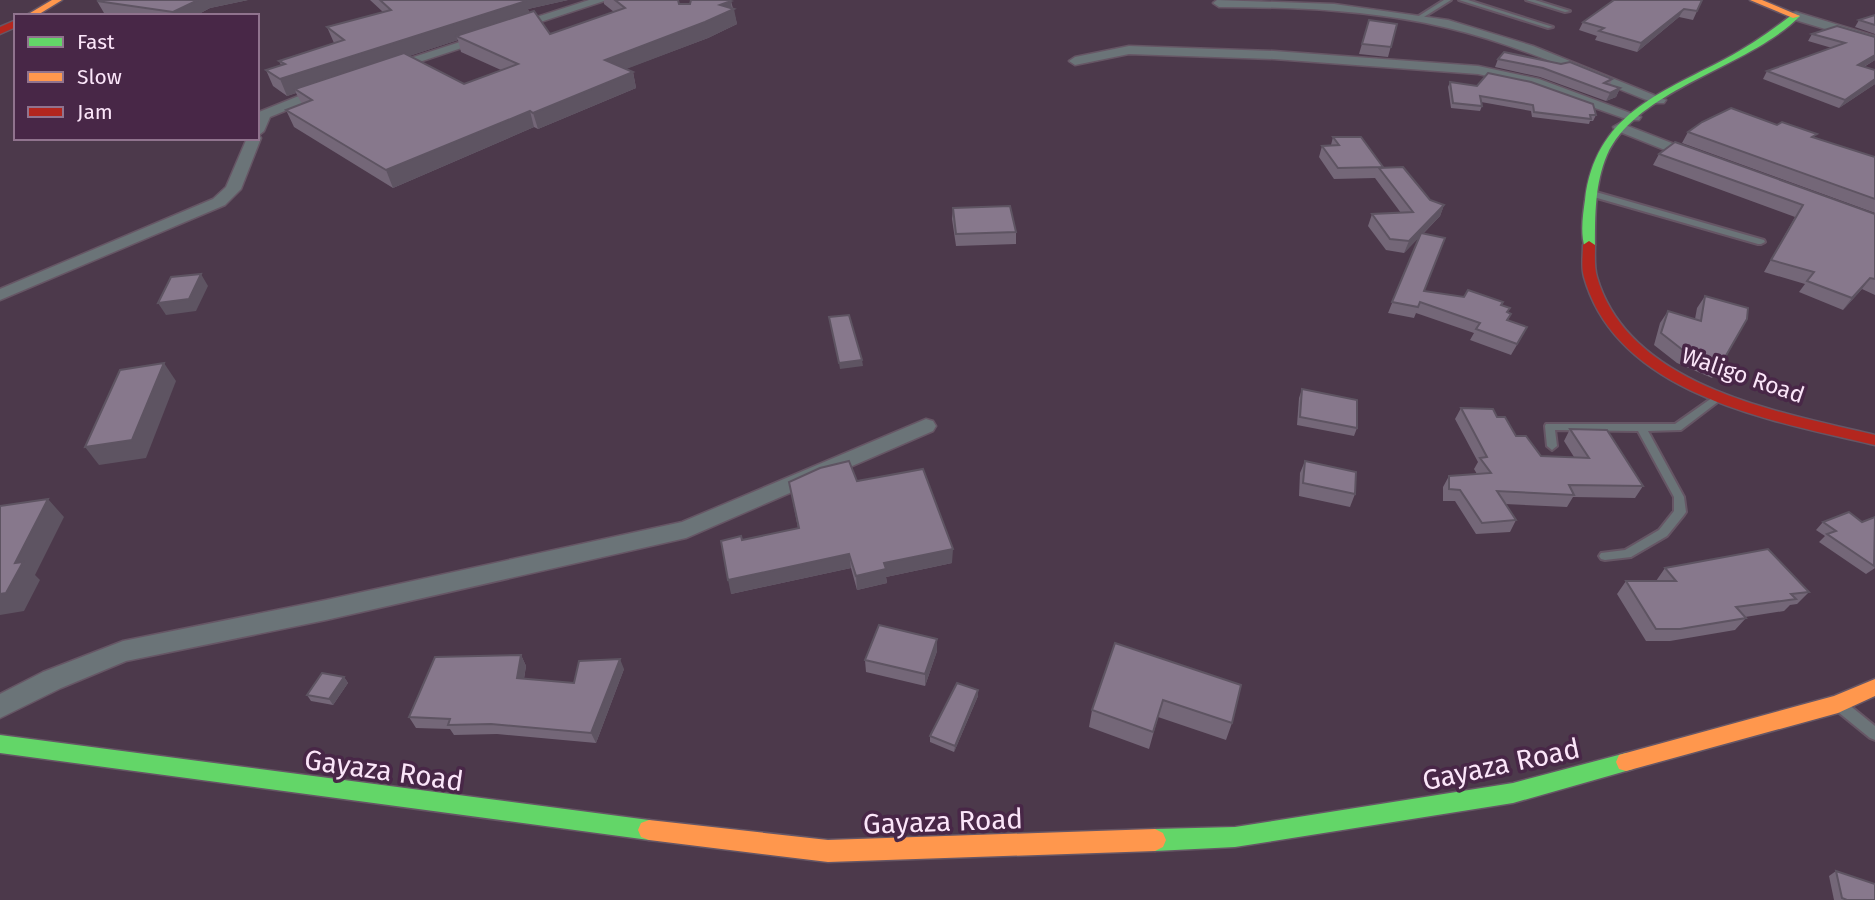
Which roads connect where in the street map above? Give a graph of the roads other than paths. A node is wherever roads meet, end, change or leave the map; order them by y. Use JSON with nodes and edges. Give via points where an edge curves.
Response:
{"nodes":[{"id":1,"x":58,"y":0,"type":"edge"},
{"id":2,"x":601,"y":0,"type":"edge"},
{"id":3,"x":1448,"y":0,"type":"edge"},
{"id":4,"x":1462,"y":0,"type":"edge"},
{"id":5,"x":1530,"y":0,"type":"edge"},
{"id":6,"x":1754,"y":0,"type":"edge"},
{"id":7,"x":1219,"y":4,"type":"dead end"},
{"id":8,"x":1567,"y":11,"type":"dead end"},
{"id":9,"x":1801,"y":12,"type":"junction"},
{"id":10,"x":33,"y":14,"type":"edge"},
{"id":11,"x":1417,"y":19,"type":"junction"},
{"id":12,"x":1550,"y":27,"type":"dead end"},
{"id":13,"x":1875,"y":40,"type":"edge"},
{"id":14,"x":1075,"y":61,"type":"dead end"},
{"id":15,"x":374,"y":73,"type":"edge"},
{"id":16,"x":336,"y":86,"type":"edge"},
{"id":17,"x":1659,"y":100,"type":"junction"},
{"id":18,"x":1634,"y":117,"type":"junction"},
{"id":19,"x":259,"y":126,"type":"edge"},
{"id":20,"x":1620,"y":127,"type":"junction"},
{"id":21,"x":253,"y":140,"type":"edge"},
{"id":22,"x":1715,"y":164,"type":"edge"},
{"id":23,"x":1593,"y":194,"type":"junction"},
{"id":24,"x":1761,"y":243,"type":"dead end"},
{"id":25,"x":0,"y":295,"type":"edge"},
{"id":26,"x":1719,"y":396,"type":"junction"},
{"id":27,"x":926,"y":426,"type":"dead end"},
{"id":28,"x":1641,"y":427,"type":"junction"},
{"id":29,"x":1875,"y":440,"type":"edge"},
{"id":30,"x":1552,"y":446,"type":"dead end"},
{"id":31,"x":1605,"y":556,"type":"dead end"},
{"id":32,"x":1875,"y":687,"type":"edge"},
{"id":33,"x":1838,"y":704,"type":"junction"},
{"id":34,"x":0,"y":707,"type":"edge"},
{"id":35,"x":1875,"y":734,"type":"edge"},
{"id":36,"x":0,"y":744,"type":"edge"}],
"edges":[{"from":1,"to":10,"type":"main road"},
{"from":2,"to":15,"type":"street"},
{"from":3,"to":11,"type":"lane"},
{"from":4,"to":12,"type":"lane"},
{"from":5,"to":8,"type":"lane"},
{"from":6,"to":9,"type":"main road"},
{"from":7,"to":11,"type":"street","via":[[1322,6]]},
{"from":9,"to":13,"type":"street"},
{"from":9,"to":17,"type":"main road","name":"Waligo Road","via":[[1745,52]]},
{"from":11,"to":17,"type":"street","via":[[1503,41]]},
{"from":14,"to":18,"type":"street","via":[[1129,50],[1478,70],[1534,82]]},
{"from":16,"to":19,"type":"street","via":[[271,110]]},
{"from":17,"to":18,"type":"main road","name":"Waligo Road"},
{"from":18,"to":20,"type":"main road","name":"Waligo Road"},
{"from":20,"to":22,"type":"street"},
{"from":20,"to":23,"type":"main road","name":"Waligo Road","via":[[1597,166]]},
{"from":21,"to":25,"type":"street","via":[[233,189],[219,202]]},
{"from":23,"to":24,"type":"lane"},
{"from":23,"to":26,"type":"main road","name":"Waligo Road","via":[[1585,246],[1590,286],[1605,318],[1633,350],[1664,372]]},
{"from":26,"to":28,"type":"lane","via":[[1677,428]]},
{"from":26,"to":29,"type":"main road","name":"Waligo Road"},
{"from":27,"to":34,"type":"street","via":[[686,530],[123,650]]},
{"from":28,"to":30,"type":"lane","via":[[1550,426]]},
{"from":28,"to":31,"type":"lane","via":[[1679,497],[1679,512],[1663,533],[1627,554]]},
{"from":32,"to":33,"type":"main road","name":"Gayaza Road"},
{"from":33,"to":35,"type":"lane"},
{"from":33,"to":36,"type":"main road","name":"Gayaza Road","via":[[1513,793],[1235,837],[828,851],[539,818]]}]}
